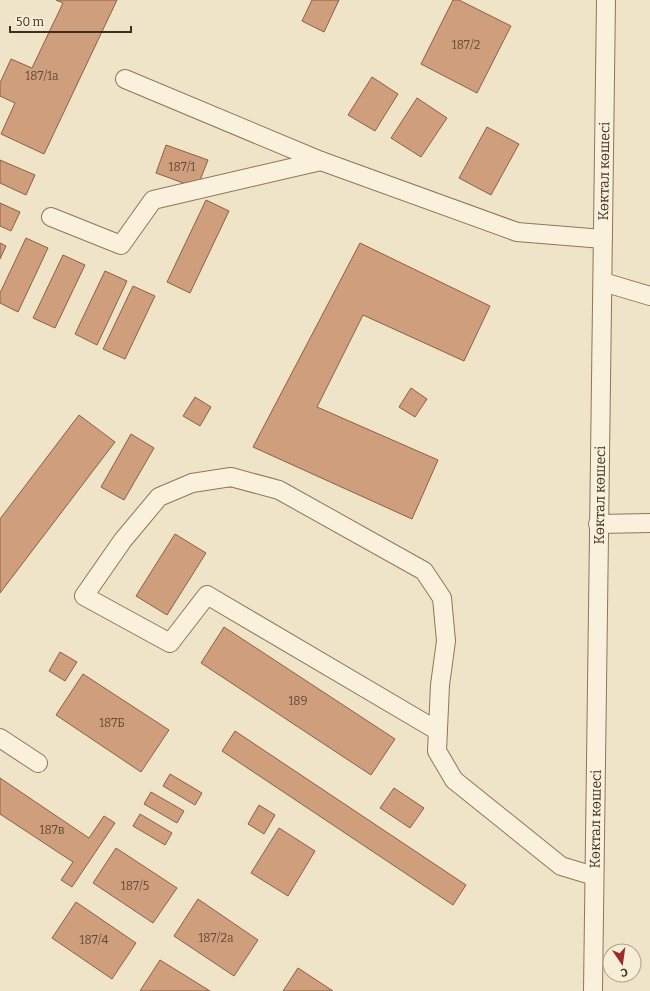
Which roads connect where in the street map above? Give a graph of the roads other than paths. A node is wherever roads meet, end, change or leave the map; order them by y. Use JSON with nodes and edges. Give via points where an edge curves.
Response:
{"nodes":[{"id":1,"x":606,"y":0,"type":"edge"},
{"id":2,"x":125,"y":79,"type":"dead end"},
{"id":3,"x":321,"y":161,"type":"junction"},
{"id":4,"x":51,"y":218,"type":"dead end"},
{"id":5,"x":603,"y":240,"type":"junction"},
{"id":6,"x":603,"y":282,"type":"junction"},
{"id":7,"x":650,"y":296,"type":"edge"},
{"id":8,"x":650,"y":523,"type":"edge"},
{"id":9,"x":598,"y":524,"type":"junction"},
{"id":10,"x":438,"y":731,"type":"junction"},
{"id":11,"x":0,"y":738,"type":"edge"},
{"id":12,"x":38,"y":763,"type":"dead end"},
{"id":13,"x":594,"y":876,"type":"junction"},
{"id":14,"x":593,"y":991,"type":"edge"}],
"edges":[{"from":1,"to":5,"type":"street","name":"Көктал көшесі"},
{"from":2,"to":3,"type":"street"},
{"from":3,"to":4,"type":"street","via":[[152,200],[121,245]]},
{"from":3,"to":5,"type":"street","via":[[518,232]]},
{"from":5,"to":6,"type":"street","name":"Көктал көшесі"},
{"from":6,"to":7,"type":"street"},
{"from":6,"to":9,"type":"street","name":"Көктал көшесі"},
{"from":8,"to":9,"type":"street"},
{"from":9,"to":13,"type":"street","name":"Көктал көшесі"},
{"from":10,"to":10,"type":"street","via":[[440,685],[446,641],[442,598],[424,571],[279,490],[231,477],[192,483],[159,497],[123,540],[84,596],[170,643],[207,595]]},
{"from":10,"to":13,"type":"street","via":[[437,751],[454,780],[561,866]]},
{"from":11,"to":12,"type":"street"},
{"from":13,"to":14,"type":"street","name":"Көктал көшесі"}]}
